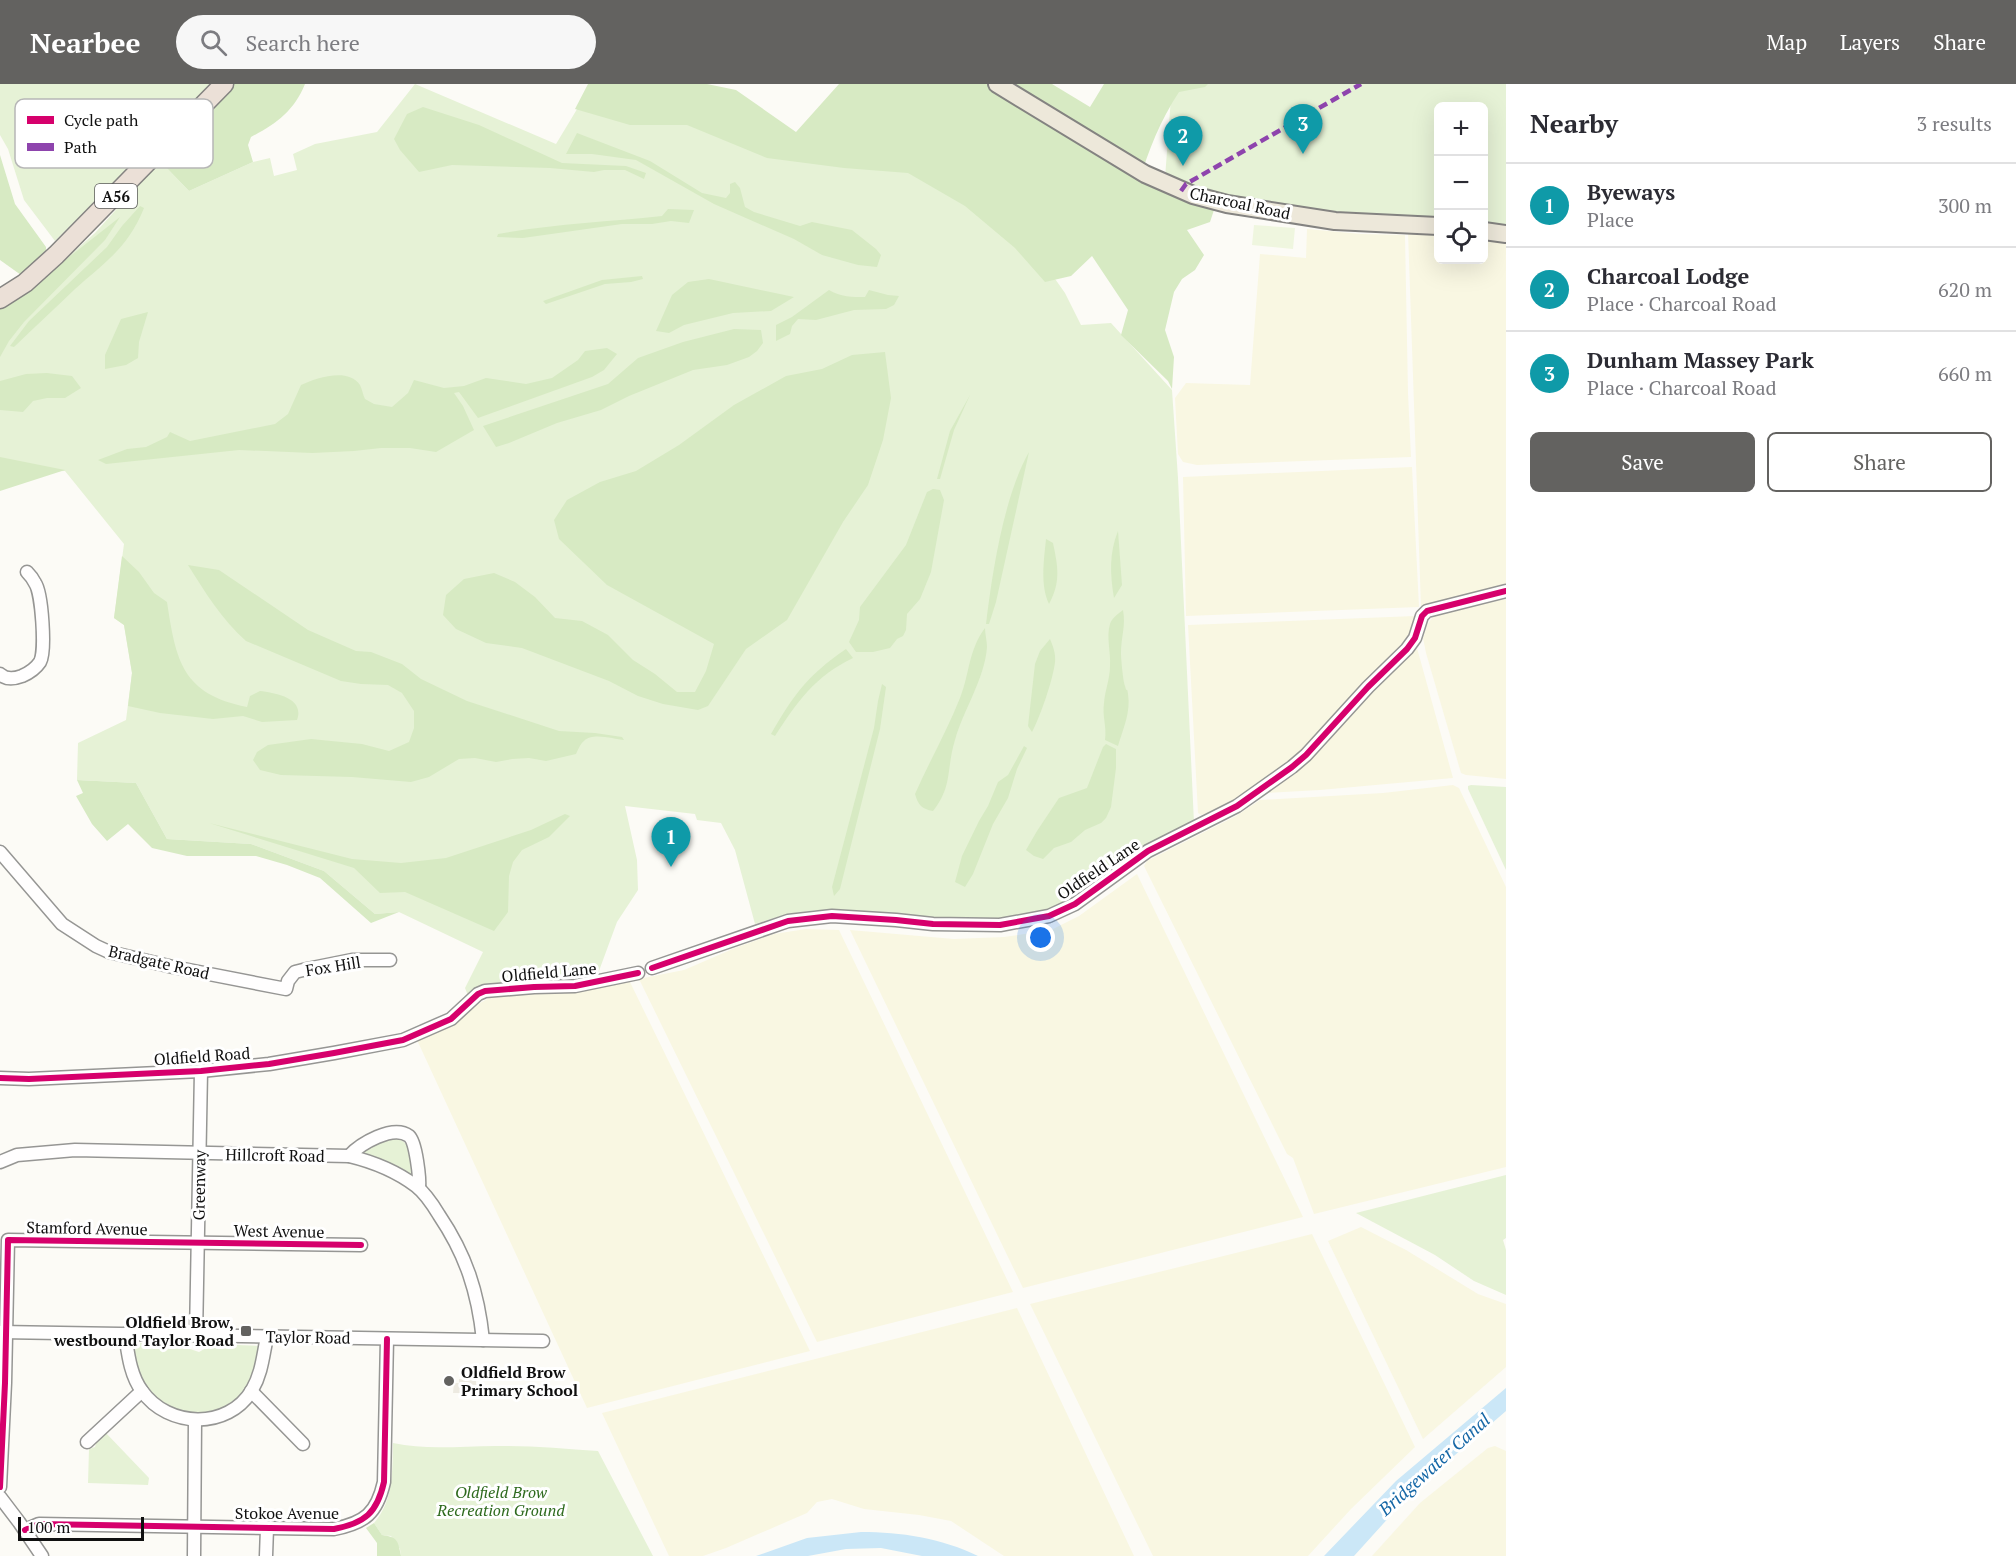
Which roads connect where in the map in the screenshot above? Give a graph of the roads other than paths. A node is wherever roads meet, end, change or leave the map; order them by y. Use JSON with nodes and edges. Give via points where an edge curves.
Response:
{"nodes":[{"id":1,"x":224,"y":84,"type":"edge"},
{"id":2,"x":998,"y":84,"type":"edge"},
{"id":3,"x":209,"y":99,"type":"edge"},
{"id":4,"x":141,"y":168,"type":"edge"},
{"id":5,"x":1434,"y":226,"type":"edge"},
{"id":6,"x":1488,"y":232,"type":"edge"},
{"id":7,"x":1506,"y":234,"type":"edge"},
{"id":8,"x":0,"y":299,"type":"edge"},
{"id":9,"x":27,"y":572,"type":"dead end"},
{"id":10,"x":1506,"y":591,"type":"edge"},
{"id":11,"x":2,"y":679,"type":"edge"},
{"id":12,"x":0,"y":852,"type":"edge"},
{"id":13,"x":390,"y":960,"type":"dead end"},
{"id":14,"x":652,"y":968,"type":"dead end"},
{"id":15,"x":638,"y":973,"type":"dead end"},
{"id":16,"x":286,"y":988,"type":"joint"},
{"id":17,"x":403,"y":1040,"type":"joint"},
{"id":18,"x":201,"y":1071,"type":"junction"},
{"id":19,"x":0,"y":1078,"type":"edge"},
{"id":20,"x":200,"y":1154,"type":"junction"},
{"id":21,"x":349,"y":1156,"type":"junction"},
{"id":22,"x":0,"y":1162,"type":"edge"},
{"id":23,"x":419,"y":1188,"type":"junction"},
{"id":24,"x":198,"y":1242,"type":"junction"},
{"id":25,"x":361,"y":1245,"type":"dead end"},
{"id":26,"x":3,"y":1332,"type":"edge"},
{"id":27,"x":125,"y":1334,"type":"junction"},
{"id":28,"x":196,"y":1336,"type":"junction"},
{"id":29,"x":267,"y":1337,"type":"junction"},
{"id":30,"x":387,"y":1339,"type":"junction"},
{"id":31,"x":483,"y":1340,"type":"junction"},
{"id":32,"x":543,"y":1341,"type":"dead end"},
{"id":33,"x":142,"y":1391,"type":"junction"},
{"id":34,"x":251,"y":1391,"type":"junction"},
{"id":35,"x":195,"y":1421,"type":"junction"},
{"id":36,"x":87,"y":1442,"type":"dead end"},
{"id":37,"x":303,"y":1444,"type":"dead end"},
{"id":38,"x":0,"y":1487,"type":"edge"},
{"id":39,"x":0,"y":1497,"type":"edge"},
{"id":40,"x":5,"y":1513,"type":"edge"},
{"id":41,"x":195,"y":1527,"type":"junction"},
{"id":42,"x":267,"y":1528,"type":"junction"},
{"id":43,"x":25,"y":1530,"type":"junction"},
{"id":44,"x":42,"y":1556,"type":"edge"},
{"id":45,"x":194,"y":1556,"type":"edge"},
{"id":46,"x":266,"y":1556,"type":"edge"}],
"edges":[{"from":1,"to":3,"type":"highway","number":"A56"},
{"from":2,"to":5,"type":"main road","name":"Charcoal Road","via":[[1144,174],[1193,195],[1335,221]]},
{"from":4,"to":8,"type":"highway","number":"A56","via":[[56,255]]},
{"from":6,"to":7,"type":"main road"},
{"from":9,"to":11,"type":"street","via":[[38,589],[43,650],[35,668],[22,676]]},
{"from":10,"to":14,"type":"street","name":"Oldfield Lane","via":[[1427,611],[1407,648],[1292,767],[1237,806],[1148,851],[1075,904],[1049,916],[1000,925],[832,916],[788,921]]},
{"from":12,"to":16,"type":"street","name":"Bradgate Road","via":[[62,924],[96,946],[173,968]]},
{"from":13,"to":16,"type":"street","name":"Fox Hill","via":[[352,960],[307,969],[296,972]]},
{"from":15,"to":17,"type":"street","name":"Oldfield Lane","via":[[575,986],[485,991],[451,1019]]},
{"from":17,"to":18,"type":"street","name":"Oldfield Road","via":[[269,1064]]},
{"from":18,"to":19,"type":"street","name":"Oldfield Road"},
{"from":18,"to":20,"type":"street","name":"Greenway"},
{"from":20,"to":21,"type":"street","name":"Hillcroft Road"},
{"from":20,"to":22,"type":"street","name":"Hillcroft Road","via":[[75,1150],[17,1155]]},
{"from":20,"to":24,"type":"street","name":"Greenway"},
{"from":21,"to":23,"type":"street","name":"Hillcroft Road","via":[[388,1168]]},
{"from":21,"to":23,"type":"street","name":"Hillcroft Road","via":[[390,1132],[409,1136]]},
{"from":23,"to":31,"type":"street","name":"Hillcroft Road","via":[[460,1249],[471,1275]]},
{"from":24,"to":25,"type":"street","name":"West Avenue"},
{"from":24,"to":26,"type":"street","name":"Stamford Avenue","via":[[8,1240]]},
{"from":24,"to":28,"type":"street","name":"Greenway"},
{"from":26,"to":27,"type":"street","name":"Taylor Road"},
{"from":26,"to":38,"type":"street","name":"Stamford Avenue"},
{"from":27,"to":28,"type":"street","name":"Taylor Road"},
{"from":27,"to":33,"type":"street","via":[[135,1379]]},
{"from":28,"to":29,"type":"street","name":"Taylor Road"},
{"from":29,"to":30,"type":"street","name":"Taylor Road"},
{"from":29,"to":34,"type":"street","via":[[263,1364]]},
{"from":30,"to":31,"type":"street","name":"Taylor Road"},
{"from":30,"to":42,"type":"street","name":"Stokoe Avenue","via":[[384,1482],[380,1500],[361,1521],[347,1526]]},
{"from":31,"to":32,"type":"street","name":"Taylor Road"},
{"from":33,"to":35,"type":"street","via":[[165,1410]]},
{"from":33,"to":36,"type":"street"},
{"from":34,"to":35,"type":"street","via":[[242,1403],[223,1415]]},
{"from":34,"to":37,"type":"street"},
{"from":35,"to":41,"type":"street"},
{"from":39,"to":40,"type":"street"},
{"from":40,"to":43,"type":"street"},
{"from":41,"to":42,"type":"street","name":"Stokoe Avenue"},
{"from":41,"to":43,"type":"street","name":"Stokoe Avenue","via":[[39,1524]]},
{"from":41,"to":45,"type":"street"},
{"from":42,"to":46,"type":"street"},
{"from":43,"to":44,"type":"street"}]}
